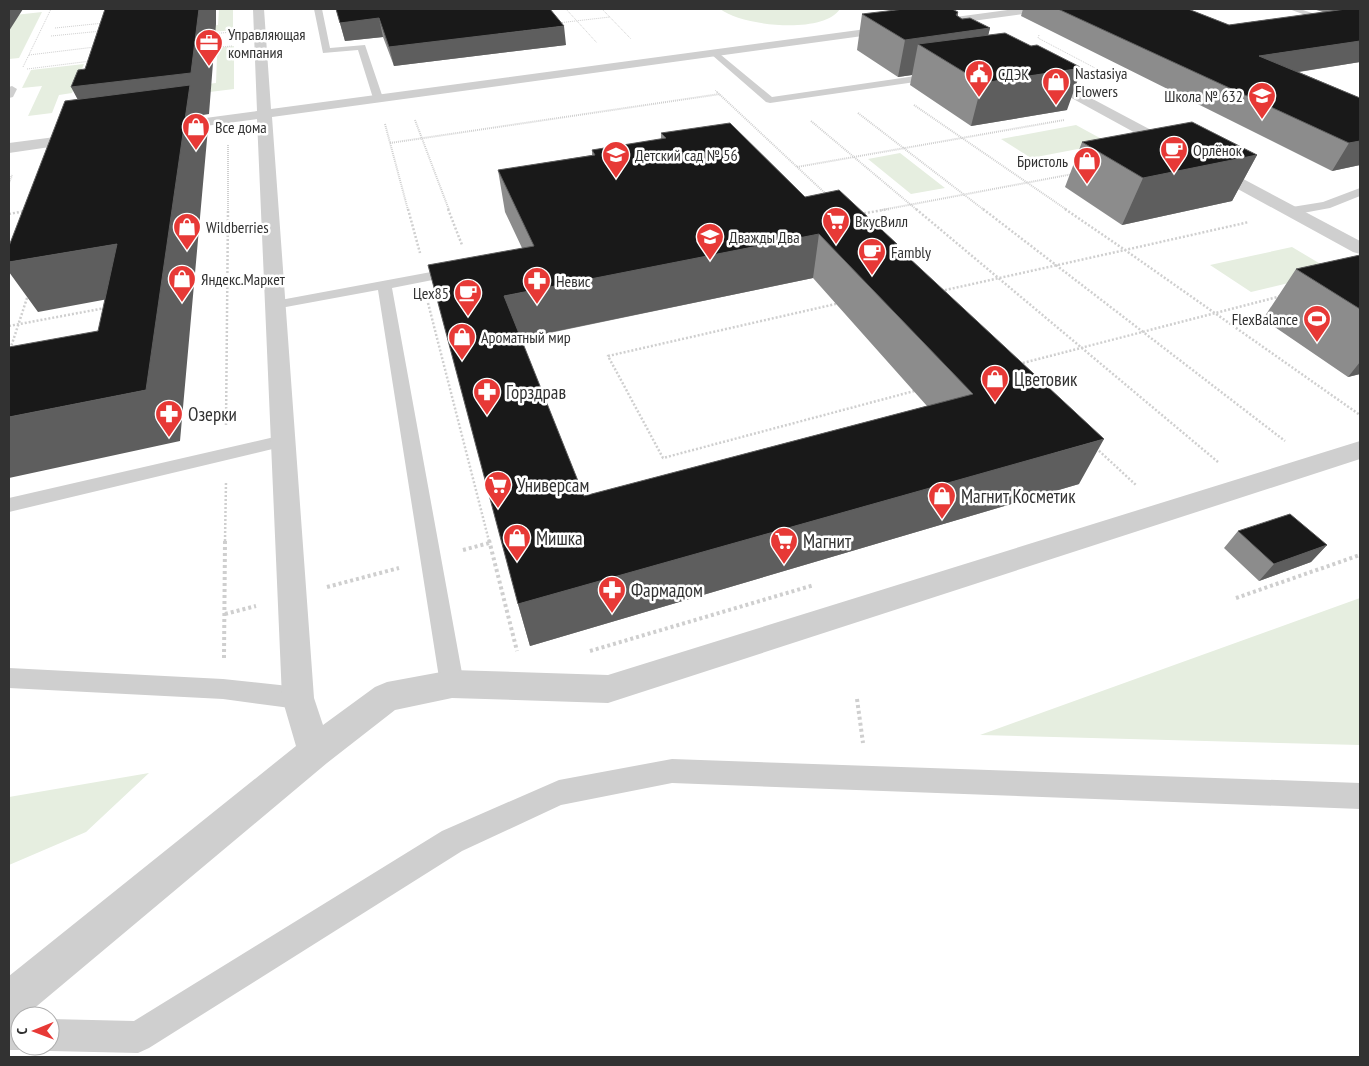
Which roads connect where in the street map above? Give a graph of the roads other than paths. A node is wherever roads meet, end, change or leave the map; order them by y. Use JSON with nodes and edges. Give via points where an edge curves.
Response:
{"nodes":[{"id":1,"x":258,"y":9,"type":"edge"},
{"id":2,"x":318,"y":9,"type":"edge"},
{"id":3,"x":1038,"y":9,"type":"edge"},
{"id":4,"x":1293,"y":9,"type":"edge"},
{"id":5,"x":925,"y":14,"type":"edge"},
{"id":6,"x":941,"y":22,"type":"junction"},
{"id":7,"x":1360,"y":32,"type":"edge"},
{"id":8,"x":963,"y":34,"type":"edge"},
{"id":9,"x":715,"y":52,"type":"junction"},
{"id":10,"x":1027,"y":68,"type":"edge"},
{"id":11,"x":949,"y":74,"type":"edge"},
{"id":12,"x":378,"y":98,"type":"junction"},
{"id":13,"x":264,"y":114,"type":"junction"},
{"id":14,"x":156,"y":128,"type":"edge"},
{"id":15,"x":99,"y":136,"type":"edge"},
{"id":16,"x":9,"y":148,"type":"edge"},
{"id":17,"x":1360,"y":192,"type":"edge"},
{"id":18,"x":1292,"y":211,"type":"junction"},
{"id":19,"x":1360,"y":248,"type":"edge"},
{"id":20,"x":471,"y":269,"type":"edge"},
{"id":21,"x":384,"y":285,"type":"junction"},
{"id":22,"x":275,"y":305,"type":"junction"},
{"id":23,"x":283,"y":441,"type":"junction"},
{"id":24,"x":1360,"y":450,"type":"edge"},
{"id":25,"x":9,"y":505,"type":"edge"},
{"id":26,"x":9,"y":678,"type":"edge"},
{"id":27,"x":452,"y":684,"type":"junction"},
{"id":28,"x":298,"y":698,"type":"junction"},
{"id":29,"x":315,"y":752,"type":"junction"},
{"id":30,"x":1360,"y":796,"type":"edge"},
{"id":31,"x":9,"y":1002,"type":"edge"},
{"id":32,"x":60,"y":1035,"type":"edge"}],
"edges":[{"from":1,"to":13,"type":"street"},
{"from":2,"to":12,"type":"lane","via":[[326,51],[362,47]]},
{"from":3,"to":6,"type":"street"},
{"from":4,"to":7,"type":"lane"},
{"from":5,"to":6,"type":"street"},
{"from":6,"to":8,"type":"street"},
{"from":6,"to":9,"type":"street"},
{"from":9,"to":11,"type":"lane","via":[[770,100]]},
{"from":9,"to":12,"type":"street"},
{"from":10,"to":18,"type":"street"},
{"from":12,"to":13,"type":"street"},
{"from":13,"to":14,"type":"street"},
{"from":13,"to":22,"type":"street"},
{"from":15,"to":16,"type":"street"},
{"from":17,"to":18,"type":"lane","via":[[1326,205]]},
{"from":18,"to":19,"type":"street"},
{"from":20,"to":21,"type":"lane"},
{"from":21,"to":22,"type":"lane"},
{"from":21,"to":27,"type":"lane"},
{"from":22,"to":23,"type":"street"},
{"from":23,"to":25,"type":"lane"},
{"from":23,"to":28,"type":"street"},
{"from":24,"to":27,"type":"street","via":[[608,689]]},
{"from":26,"to":28,"type":"lane","via":[[223,688]]},
{"from":27,"to":29,"type":"street","via":[[387,697]]},
{"from":28,"to":29,"type":"street"},
{"from":29,"to":31,"type":"street"},
{"from":30,"to":32,"type":"lane","via":[[672,771],[559,793],[452,841],[138,1037]]}]}
